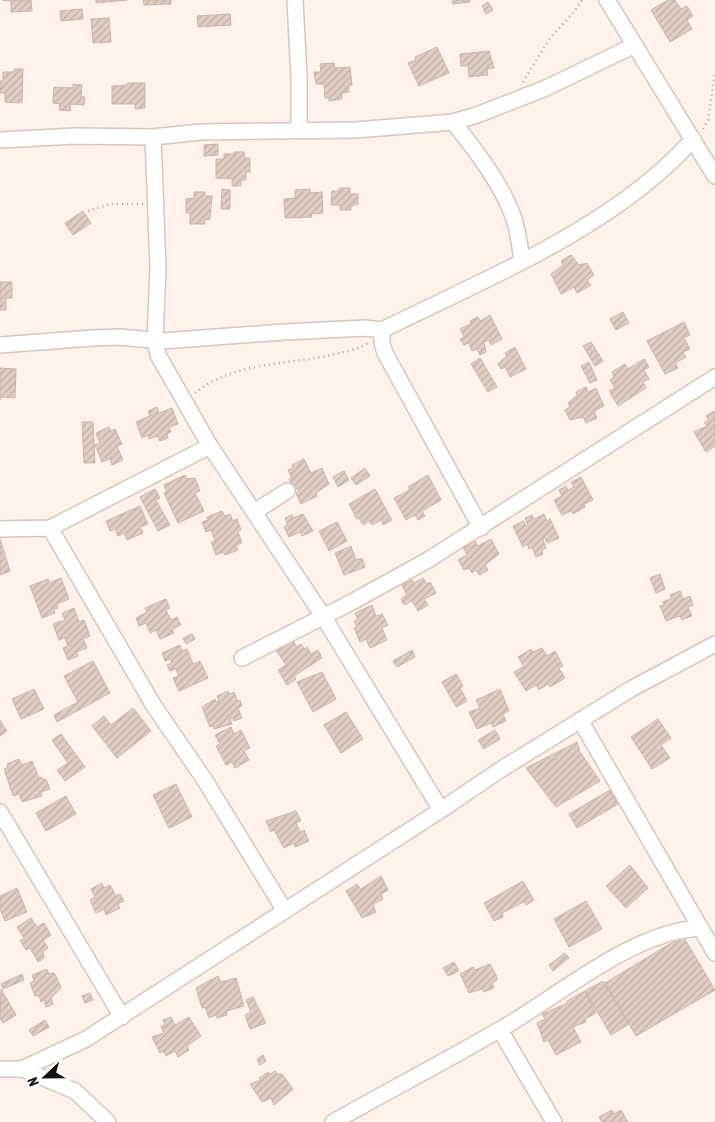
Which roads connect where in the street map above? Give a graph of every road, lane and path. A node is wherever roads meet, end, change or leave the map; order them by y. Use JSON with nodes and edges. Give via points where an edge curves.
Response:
{"nodes":[{"id":1,"x":295,"y":0,"type":"edge"},
{"id":2,"x":582,"y":0,"type":"edge"},
{"id":3,"x":607,"y":0,"type":"edge"},
{"id":4,"x":635,"y":45,"type":"junction"},
{"id":5,"x":715,"y":73,"type":"edge"},
{"id":6,"x":507,"y":103,"type":"junction"},
{"id":7,"x":477,"y":115,"type":"junction"},
{"id":8,"x":452,"y":122,"type":"junction"},
{"id":9,"x":299,"y":130,"type":"junction"},
{"id":10,"x":153,"y":137,"type":"junction"},
{"id":11,"x":0,"y":140,"type":"edge"},
{"id":12,"x":694,"y":140,"type":"junction"},
{"id":13,"x":472,"y":145,"type":"junction"},
{"id":14,"x":715,"y":176,"type":"edge"},
{"id":15,"x":154,"y":206,"type":"junction"},
{"id":16,"x":88,"y":211,"type":"dead end"},
{"id":17,"x":522,"y":261,"type":"junction"},
{"id":18,"x":382,"y":330,"type":"junction"},
{"id":19,"x":155,"y":341,"type":"junction"},
{"id":20,"x":0,"y":345,"type":"edge"},
{"id":21,"x":715,"y":378,"type":"edge"},
{"id":22,"x":185,"y":403,"type":"junction"},
{"id":23,"x":210,"y":446,"type":"junction"},
{"id":24,"x":287,"y":491,"type":"dead end"},
{"id":25,"x":254,"y":512,"type":"junction"},
{"id":26,"x":50,"y":528,"type":"junction"},
{"id":27,"x":481,"y":528,"type":"junction"},
{"id":28,"x":0,"y":529,"type":"edge"},
{"id":29,"x":323,"y":616,"type":"junction"},
{"id":30,"x":715,"y":644,"type":"edge"},
{"id":31,"x":242,"y":658,"type":"dead end"},
{"id":32,"x":580,"y":720,"type":"junction"},
{"id":33,"x":441,"y":810,"type":"junction"},
{"id":34,"x":0,"y":812,"type":"edge"},
{"id":35,"x":285,"y":911,"type":"junction"},
{"id":36,"x":700,"y":928,"type":"junction"},
{"id":37,"x":715,"y":953,"type":"edge"},
{"id":38,"x":122,"y":1017,"type":"junction"},
{"id":39,"x":500,"y":1030,"type":"junction"},
{"id":40,"x":0,"y":1069,"type":"edge"},
{"id":41,"x":22,"y":1070,"type":"junction"},
{"id":42,"x":108,"y":1122,"type":"edge"},
{"id":43,"x":333,"y":1122,"type":"edge"},
{"id":44,"x":554,"y":1122,"type":"edge"}],
"edges":[{"from":1,"to":9,"type":"street","via":[[300,78]]},
{"from":2,"to":6,"type":"path","via":[[550,38]]},
{"from":3,"to":4,"type":"street"},
{"from":4,"to":6,"type":"street","via":[[562,81]]},
{"from":4,"to":12,"type":"street"},
{"from":5,"to":12,"type":"path","via":[[708,120]]},
{"from":6,"to":7,"type":"street"},
{"from":7,"to":8,"type":"street"},
{"from":7,"to":13,"type":"street","via":[[472,129]]},
{"from":8,"to":9,"type":"street","via":[[395,129]]},
{"from":8,"to":13,"type":"street"},
{"from":9,"to":10,"type":"street","via":[[201,132]]},
{"from":10,"to":11,"type":"street","via":[[75,136]]},
{"from":10,"to":15,"type":"street"},
{"from":12,"to":14,"type":"street"},
{"from":12,"to":17,"type":"street","via":[[662,172],[629,196]]},
{"from":13,"to":17,"type":"street","via":[[513,214]]},
{"from":15,"to":16,"type":"path","via":[[110,204]]},
{"from":15,"to":19,"type":"street","via":[[158,268]]},
{"from":17,"to":18,"type":"street"},
{"from":18,"to":19,"type":"street","via":[[354,328]]},
{"from":18,"to":22,"type":"path","via":[[358,348],[310,360],[241,371],[208,385]]},
{"from":18,"to":27,"type":"street","via":[[386,353]]},
{"from":19,"to":20,"type":"street","via":[[119,337]]},
{"from":19,"to":22,"type":"street","via":[[160,359]]},
{"from":21,"to":27,"type":"street"},
{"from":22,"to":23,"type":"street"},
{"from":23,"to":25,"type":"street"},
{"from":23,"to":26,"type":"street"},
{"from":24,"to":25,"type":"street"},
{"from":25,"to":29,"type":"street"},
{"from":26,"to":28,"type":"street"},
{"from":26,"to":35,"type":"street","via":[[154,706],[204,779]]},
{"from":27,"to":29,"type":"street"},
{"from":29,"to":31,"type":"street"},
{"from":29,"to":33,"type":"street"},
{"from":30,"to":32,"type":"street"},
{"from":32,"to":33,"type":"street"},
{"from":32,"to":36,"type":"street"},
{"from":33,"to":35,"type":"street"},
{"from":34,"to":38,"type":"street"},
{"from":35,"to":38,"type":"street"},
{"from":36,"to":37,"type":"street"},
{"from":36,"to":39,"type":"street","via":[[665,934],[639,945]]},
{"from":38,"to":41,"type":"street","via":[[70,1048]]},
{"from":39,"to":43,"type":"street"},
{"from":39,"to":44,"type":"street"},
{"from":40,"to":41,"type":"street"},
{"from":41,"to":42,"type":"street","via":[[75,1091]]}]}
